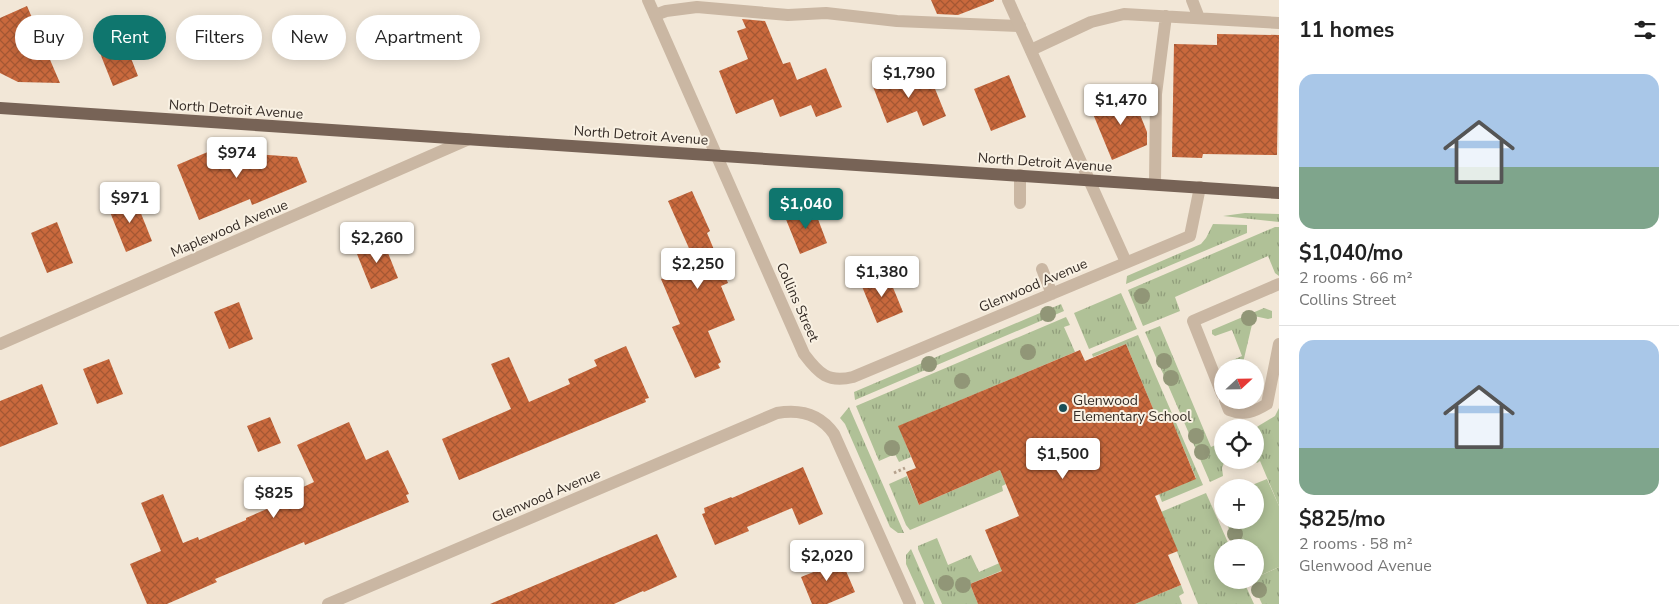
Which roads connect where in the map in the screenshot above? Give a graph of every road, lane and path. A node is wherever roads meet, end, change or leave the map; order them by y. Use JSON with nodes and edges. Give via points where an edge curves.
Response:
{"nodes":[{"id":1,"x":648,"y":0,"type":"edge"},
{"id":2,"x":821,"y":0,"type":"edge"},
{"id":3,"x":1008,"y":0,"type":"edge"},
{"id":4,"x":1192,"y":0,"type":"edge"},
{"id":5,"x":826,"y":13,"type":"junction"},
{"id":6,"x":655,"y":15,"type":"junction"},
{"id":7,"x":1166,"y":16,"type":"junction"},
{"id":8,"x":1200,"y":18,"type":"junction"},
{"id":9,"x":1279,"y":23,"type":"edge"},
{"id":10,"x":1020,"y":26,"type":"junction"},
{"id":11,"x":1030,"y":50,"type":"junction"},
{"id":12,"x":0,"y":108,"type":"edge"},
{"id":13,"x":469,"y":139,"type":"junction"},
{"id":14,"x":717,"y":155,"type":"junction"},
{"id":15,"x":1020,"y":175,"type":"junction"},
{"id":16,"x":1088,"y":180,"type":"junction"},
{"id":17,"x":1156,"y":184,"type":"junction"},
{"id":18,"x":1200,"y":187,"type":"junction"},
{"id":19,"x":1279,"y":193,"type":"edge"},
{"id":20,"x":1020,"y":202,"type":"dead end"},
{"id":21,"x":1126,"y":262,"type":"junction"},
{"id":22,"x":1042,"y":269,"type":"dead end"},
{"id":23,"x":1279,"y":284,"type":"edge"},
{"id":24,"x":1052,"y":294,"type":"junction"},
{"id":25,"x":0,"y":344,"type":"edge"},
{"id":26,"x":1279,"y":344,"type":"edge"},
{"id":27,"x":1214,"y":374,"type":"edge"},
{"id":28,"x":840,"y":380,"type":"joint"},
{"id":29,"x":1264,"y":406,"type":"edge"},
{"id":30,"x":1229,"y":409,"type":"edge"},
{"id":31,"x":1259,"y":409,"type":"edge"},
{"id":32,"x":905,"y":468,"type":"dead end"},
{"id":33,"x":894,"y":473,"type":"dead end"},
{"id":34,"x":328,"y":604,"type":"edge"},
{"id":35,"x":910,"y":604,"type":"edge"}],
"edges":[{"from":1,"to":6,"type":"street","name":"Collins Street"},
{"from":2,"to":5,"type":"street"},
{"from":3,"to":10,"type":"street"},
{"from":4,"to":8,"type":"street"},
{"from":5,"to":6,"type":"street","via":[[788,15],[697,7]]},
{"from":5,"to":10,"type":"street","via":[[897,21]]},
{"from":6,"to":14,"type":"street","name":"Collins Street"},
{"from":7,"to":8,"type":"street"},
{"from":7,"to":11,"type":"street","via":[[1124,14],[1108,17]]},
{"from":7,"to":17,"type":"street","via":[[1156,94]]},
{"from":8,"to":9,"type":"street"},
{"from":10,"to":11,"type":"street"},
{"from":11,"to":16,"type":"street"},
{"from":12,"to":13,"type":"main road","name":"North Detroit Avenue"},
{"from":13,"to":14,"type":"main road","name":"North Detroit Avenue"},
{"from":13,"to":25,"type":"street","name":"Maplewood Avenue"},
{"from":14,"to":15,"type":"main road","name":"North Detroit Avenue"},
{"from":14,"to":28,"type":"street","name":"Collins Street","via":[[804,354],[820,374]]},
{"from":15,"to":16,"type":"main road","name":"North Detroit Avenue"},
{"from":15,"to":20,"type":"street"},
{"from":16,"to":17,"type":"main road","name":"North Detroit Avenue"},
{"from":16,"to":21,"type":"street"},
{"from":17,"to":18,"type":"main road","name":"North Detroit Avenue"},
{"from":18,"to":19,"type":"main road","name":"North Detroit Avenue"},
{"from":18,"to":21,"type":"street","name":"Glenwood Avenue","via":[[1190,236]]},
{"from":21,"to":24,"type":"street","name":"Glenwood Avenue"},
{"from":22,"to":24,"type":"street"},
{"from":23,"to":27,"type":"street","via":[[1193,321]]},
{"from":24,"to":28,"type":"street","name":"Glenwood Avenue","via":[[853,378]]},
{"from":26,"to":29,"type":"street"},
{"from":30,"to":31,"type":"street","via":[[1244,414]]},
{"from":32,"to":33,"type":"path"},
{"from":34,"to":35,"type":"street","name":"Glenwood Avenue","via":[[776,413],[796,411],[810,414],[834,434]]}]}
